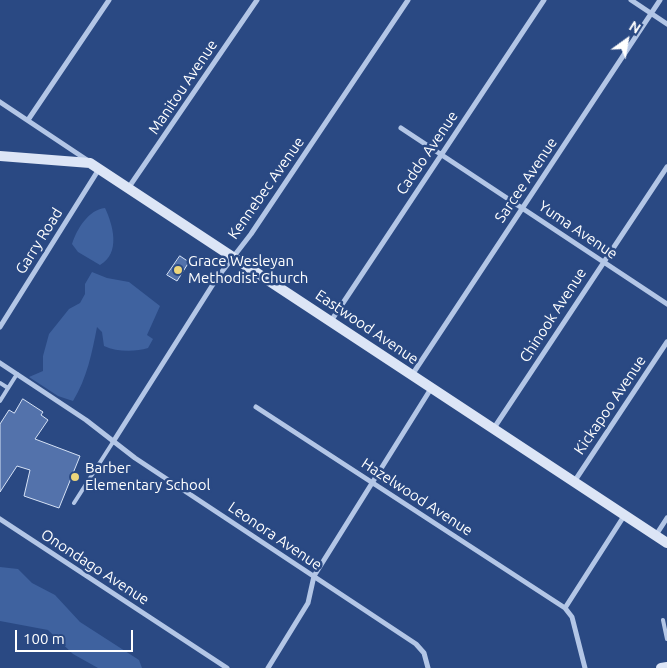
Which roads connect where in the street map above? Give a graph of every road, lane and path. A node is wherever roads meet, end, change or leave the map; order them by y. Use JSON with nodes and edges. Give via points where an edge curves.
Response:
{"nodes":[{"id":1,"x":109,"y":0,"type":"edge"},
{"id":2,"x":257,"y":0,"type":"edge"},
{"id":3,"x":408,"y":0,"type":"edge"},
{"id":4,"x":544,"y":0,"type":"edge"},
{"id":5,"x":631,"y":0,"type":"edge"},
{"id":6,"x":660,"y":0,"type":"edge"},
{"id":7,"x":651,"y":13,"type":"junction"},
{"id":8,"x":667,"y":24,"type":"edge"},
{"id":9,"x":0,"y":102,"type":"edge"},
{"id":10,"x":28,"y":120,"type":"junction"},
{"id":11,"x":401,"y":128,"type":"dead end"},
{"id":12,"x":442,"y":154,"type":"junction"},
{"id":13,"x":0,"y":156,"type":"edge"},
{"id":14,"x":90,"y":163,"type":"junction"},
{"id":15,"x":667,"y":167,"type":"edge"},
{"id":16,"x":100,"y":169,"type":"junction"},
{"id":17,"x":129,"y":187,"type":"junction"},
{"id":18,"x":523,"y":208,"type":"junction"},
{"id":19,"x":234,"y":256,"type":"junction"},
{"id":20,"x":604,"y":262,"type":"junction"},
{"id":21,"x":667,"y":304,"type":"edge"},
{"id":22,"x":331,"y":321,"type":"junction"},
{"id":23,"x":0,"y":327,"type":"edge"},
{"id":24,"x":667,"y":342,"type":"edge"},
{"id":25,"x":0,"y":363,"type":"edge"},
{"id":26,"x":17,"y":374,"type":"junction"},
{"id":27,"x":412,"y":375,"type":"junction"},
{"id":28,"x":0,"y":383,"type":"edge"},
{"id":29,"x":432,"y":387,"type":"junction"},
{"id":30,"x":8,"y":388,"type":"junction"},
{"id":31,"x":0,"y":401,"type":"edge"},
{"id":32,"x":256,"y":407,"type":"dead end"},
{"id":33,"x":494,"y":428,"type":"junction"},
{"id":34,"x":113,"y":442,"type":"junction"},
{"id":35,"x":574,"y":482,"type":"junction"},
{"id":36,"x":372,"y":483,"type":"junction"},
{"id":37,"x":74,"y":503,"type":"dead end"},
{"id":38,"x":624,"y":516,"type":"junction"},
{"id":39,"x":667,"y":518,"type":"edge"},
{"id":40,"x":0,"y":519,"type":"edge"},
{"id":41,"x":656,"y":535,"type":"junction"},
{"id":42,"x":667,"y":543,"type":"edge"},
{"id":43,"x":314,"y":576,"type":"junction"},
{"id":44,"x":565,"y":608,"type":"junction"},
{"id":45,"x":663,"y":620,"type":"dead end"},
{"id":46,"x":667,"y":639,"type":"edge"},
{"id":47,"x":667,"y":667,"type":"edge"},
{"id":48,"x":227,"y":668,"type":"edge"},
{"id":49,"x":268,"y":668,"type":"edge"},
{"id":50,"x":428,"y":668,"type":"edge"},
{"id":51,"x":585,"y":668,"type":"edge"},
{"id":52,"x":661,"y":668,"type":"edge"}],
"edges":[{"from":1,"to":10,"type":"street"},
{"from":2,"to":17,"type":"street","name":"Manitou Avenue"},
{"from":3,"to":19,"type":"street","name":"Kennebec Avenue"},
{"from":4,"to":12,"type":"street","name":"Caddo Avenue"},
{"from":5,"to":7,"type":"street"},
{"from":6,"to":7,"type":"street","name":"Sarcee Avenue"},
{"from":7,"to":8,"type":"street"},
{"from":7,"to":18,"type":"street","name":"Sarcee Avenue"},
{"from":9,"to":10,"type":"street","name":"Eastwood Avenue"},
{"from":10,"to":14,"type":"street","name":"Eastwood Avenue"},
{"from":11,"to":12,"type":"street","name":"Yuma Avenue"},
{"from":12,"to":18,"type":"street","name":"Yuma Avenue"},
{"from":12,"to":22,"type":"street","name":"Caddo Avenue"},
{"from":13,"to":14,"type":"street"},
{"from":14,"to":16,"type":"street","name":"Eastwood Avenue"},
{"from":15,"to":20,"type":"street","name":"Chinook Avenue"},
{"from":16,"to":17,"type":"street","name":"Eastwood Avenue"},
{"from":16,"to":23,"type":"street","name":"Garry Road"},
{"from":17,"to":19,"type":"street","name":"Eastwood Avenue"},
{"from":18,"to":20,"type":"street","name":"Yuma Avenue"},
{"from":18,"to":27,"type":"street","name":"Sarcee Avenue"},
{"from":19,"to":22,"type":"street","name":"Eastwood Avenue"},
{"from":19,"to":34,"type":"street","name":"Kennebec Avenue"},
{"from":20,"to":21,"type":"street","name":"Yuma Avenue"},
{"from":20,"to":33,"type":"street","name":"Chinook Avenue"},
{"from":22,"to":27,"type":"street","name":"Eastwood Avenue"},
{"from":24,"to":35,"type":"street","name":"Kickapoo Avenue"},
{"from":25,"to":26,"type":"street","name":"Leonora Avenue"},
{"from":26,"to":30,"type":"lane"},
{"from":26,"to":34,"type":"street","name":"Leonora Avenue"},
{"from":27,"to":29,"type":"street","name":"Eastwood Avenue"},
{"from":28,"to":30,"type":"lane"},
{"from":29,"to":33,"type":"street","name":"Eastwood Avenue"},
{"from":29,"to":36,"type":"street"},
{"from":30,"to":31,"type":"lane"},
{"from":32,"to":36,"type":"street","name":"Hazelwood Avenue"},
{"from":33,"to":35,"type":"street","name":"Eastwood Avenue"},
{"from":34,"to":37,"type":"lane"},
{"from":34,"to":43,"type":"street","name":"Leonora Avenue"},
{"from":35,"to":38,"type":"street","name":"Eastwood Avenue"},
{"from":36,"to":43,"type":"street"},
{"from":36,"to":44,"type":"street","name":"Hazelwood Avenue"},
{"from":38,"to":41,"type":"street","name":"Eastwood Avenue"},
{"from":38,"to":44,"type":"street"},
{"from":39,"to":41,"type":"street"},
{"from":40,"to":48,"type":"street","name":"Onondago Avenue"},
{"from":41,"to":42,"type":"street","name":"Eastwood Avenue"},
{"from":43,"to":49,"type":"street","via":[[308,603]]},
{"from":43,"to":50,"type":"street","name":"Leonora Avenue","via":[[416,644],[424,653]]},
{"from":44,"to":51,"type":"street","via":[[572,617]]},
{"from":45,"to":46,"type":"lane"},
{"from":47,"to":52,"type":"street"}]}
